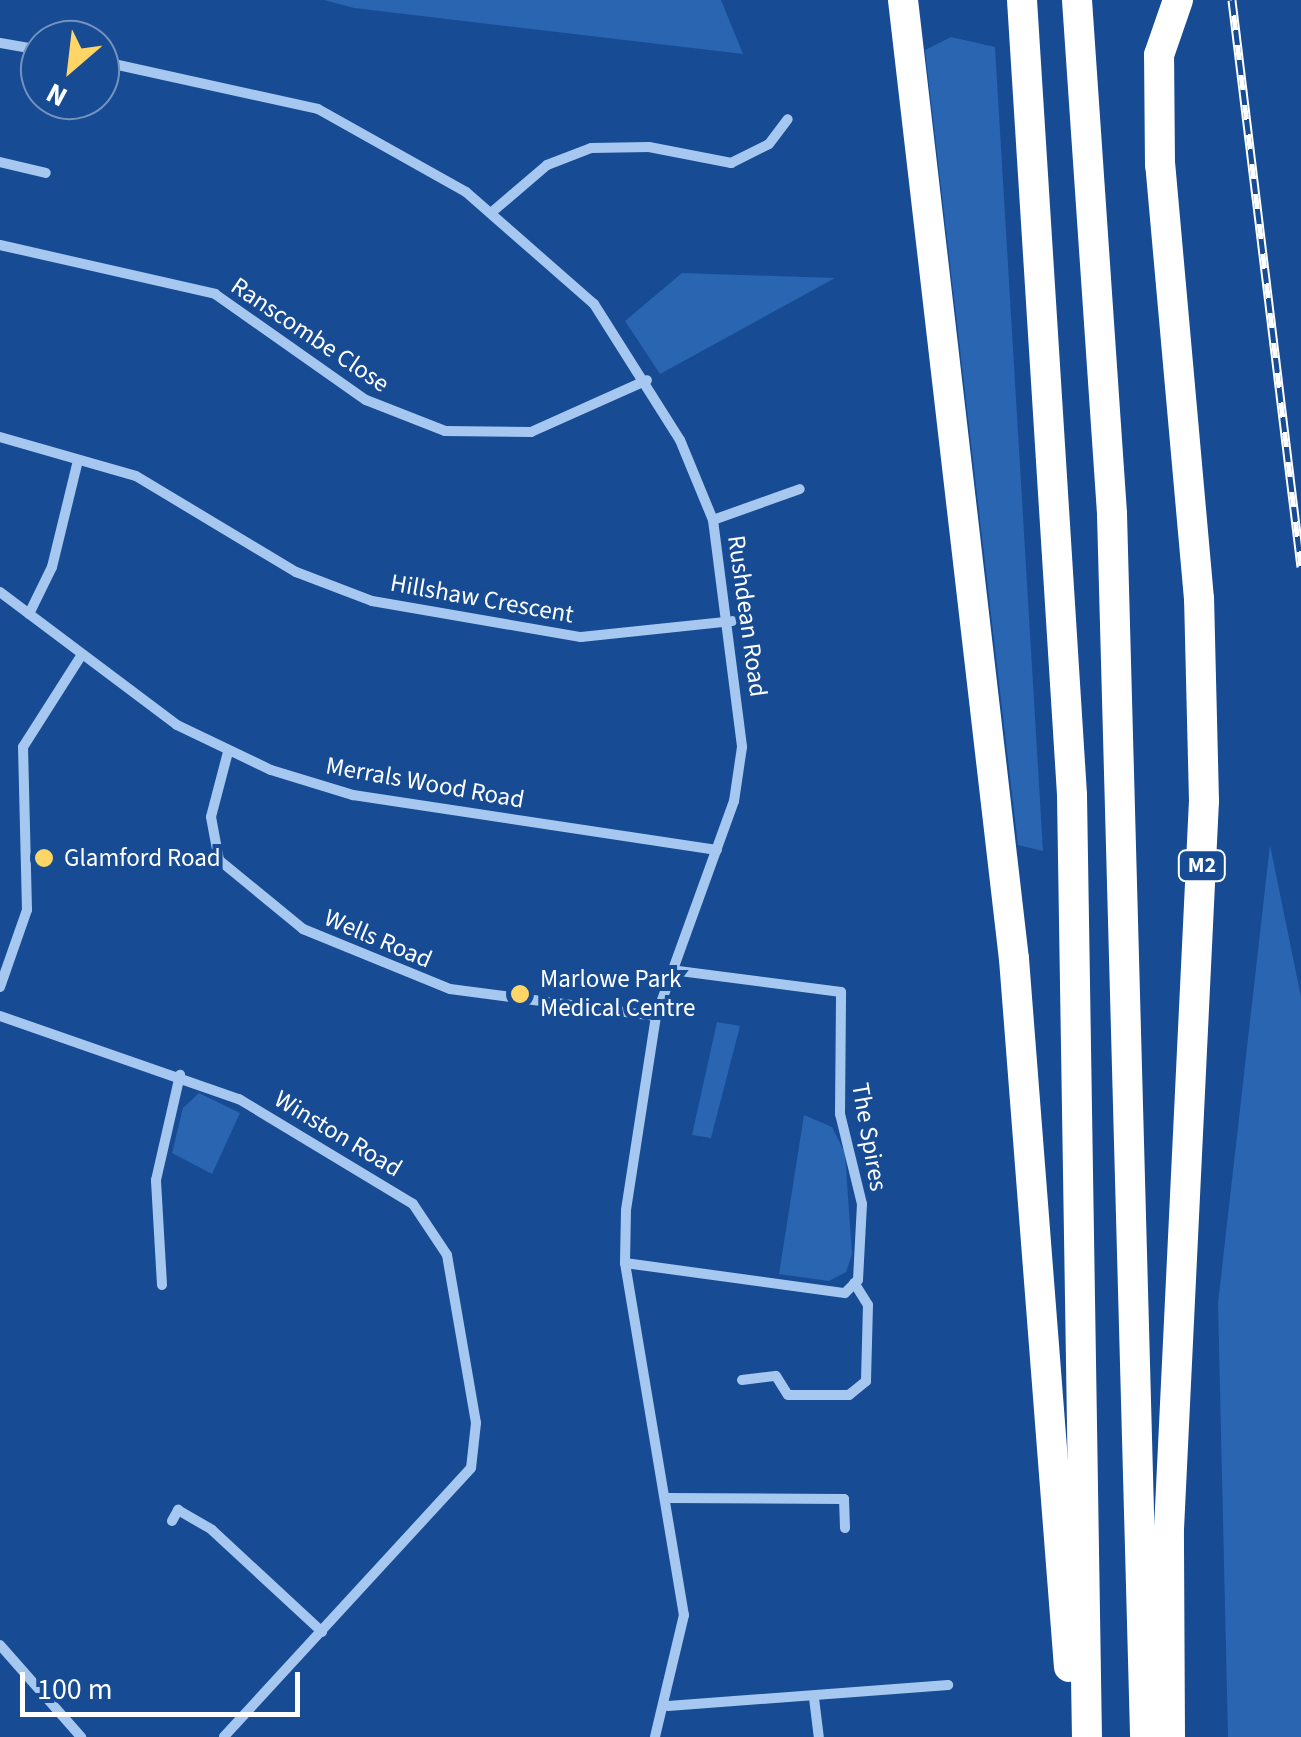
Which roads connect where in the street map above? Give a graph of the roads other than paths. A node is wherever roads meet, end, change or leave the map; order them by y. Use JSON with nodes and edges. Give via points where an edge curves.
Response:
{"nodes":[{"id":1,"x":903,"y":0,"type":"edge"},
{"id":2,"x":1022,"y":0,"type":"edge"},
{"id":3,"x":1077,"y":0,"type":"edge"},
{"id":4,"x":1178,"y":0,"type":"edge"},
{"id":5,"x":120,"y":64,"type":"edge"},
{"id":6,"x":788,"y":119,"type":"dead end"},
{"id":7,"x":0,"y":162,"type":"edge"},
{"id":8,"x":46,"y":173,"type":"dead end"},
{"id":9,"x":492,"y":212,"type":"junction"},
{"id":10,"x":0,"y":245,"type":"edge"},
{"id":11,"x":647,"y":380,"type":"junction"},
{"id":12,"x":0,"y":437,"type":"edge"},
{"id":13,"x":78,"y":460,"type":"junction"},
{"id":14,"x":800,"y":489,"type":"dead end"},
{"id":15,"x":713,"y":520,"type":"junction"},
{"id":16,"x":0,"y":592,"type":"edge"},
{"id":17,"x":29,"y":614,"type":"junction"},
{"id":18,"x":732,"y":621,"type":"junction"},
{"id":19,"x":81,"y":656,"type":"junction"},
{"id":20,"x":228,"y":752,"type":"junction"},
{"id":21,"x":717,"y":850,"type":"junction"},
{"id":22,"x":672,"y":970,"type":"junction"},
{"id":23,"x":0,"y":987,"type":"edge"},
{"id":24,"x":0,"y":1016,"type":"edge"},
{"id":25,"x":656,"y":1016,"type":"junction"},
{"id":26,"x":180,"y":1075,"type":"junction"},
{"id":27,"x":625,"y":1263,"type":"junction"},
{"id":28,"x":854,"y":1283,"type":"junction"},
{"id":29,"x":162,"y":1285,"type":"dead end"},
{"id":30,"x":742,"y":1380,"type":"dead end"},
{"id":31,"x":666,"y":1498,"type":"junction"},
{"id":32,"x":172,"y":1521,"type":"dead end"},
{"id":33,"x":845,"y":1528,"type":"dead end"},
{"id":34,"x":322,"y":1632,"type":"junction"},
{"id":35,"x":0,"y":1645,"type":"edge"},
{"id":36,"x":948,"y":1685,"type":"dead end"},
{"id":37,"x":814,"y":1698,"type":"junction"},
{"id":38,"x":1084,"y":1701,"type":"junction"},
{"id":39,"x":668,"y":1706,"type":"junction"},
{"id":40,"x":81,"y":1737,"type":"edge"},
{"id":41,"x":224,"y":1737,"type":"edge"},
{"id":42,"x":655,"y":1737,"type":"edge"},
{"id":43,"x":819,"y":1737,"type":"edge"},
{"id":44,"x":1088,"y":1737,"type":"edge"},
{"id":45,"x":1145,"y":1737,"type":"edge"},
{"id":46,"x":1170,"y":1737,"type":"edge"}],
"edges":[{"from":1,"to":38,"type":"highway","via":[[1014,959],[1063,1654]]},
{"from":2,"to":38,"type":"highway","via":[[1072,795]]},
{"from":3,"to":45,"type":"highway","via":[[1112,514]]},
{"from":4,"to":46,"type":"highway","number":"M2","via":[[1159,56],[1160,165],[1199,599],[1204,802],[1170,1529]]},
{"from":5,"to":9,"type":"street","name":"Rushdean Road","via":[[269,94],[354,123]]},
{"from":6,"to":9,"type":"street","via":[[769,144],[731,164],[649,148],[591,148],[547,166]]},
{"from":7,"to":8,"type":"street"},
{"from":9,"to":11,"type":"street","name":"Rushdean Road","via":[[594,304]]},
{"from":10,"to":11,"type":"street","name":"Ranscombe Close","via":[[215,294],[366,400],[445,431],[531,432]]},
{"from":11,"to":15,"type":"street","name":"Rushdean Road"},
{"from":12,"to":13,"type":"street","name":"Hillshaw Crescent"},
{"from":13,"to":17,"type":"street","via":[[52,567]]},
{"from":13,"to":18,"type":"street","name":"Hillshaw Crescent","via":[[136,476],[282,564],[372,601],[581,636]]},
{"from":14,"to":15,"type":"street"},
{"from":15,"to":18,"type":"street","name":"Rushdean Road"},
{"from":16,"to":17,"type":"street","name":"Merrals Wood Road"},
{"from":17,"to":19,"type":"street","name":"Merrals Wood Road"},
{"from":18,"to":21,"type":"street","name":"Rushdean Road","via":[[742,747]]},
{"from":19,"to":20,"type":"street","name":"Merrals Wood Road"},
{"from":19,"to":23,"type":"street","via":[[23,747],[27,910]]},
{"from":20,"to":21,"type":"street","name":"Merrals Wood Road","via":[[353,795]]},
{"from":20,"to":25,"type":"street","name":"Wells Road","via":[[211,817],[219,860],[303,929],[450,989]]},
{"from":21,"to":22,"type":"street","name":"Rushdean Road"},
{"from":22,"to":25,"type":"street","name":"Rushdean Road"},
{"from":22,"to":28,"type":"street","name":"The Spires","via":[[841,992],[840,1114],[862,1204]]},
{"from":24,"to":26,"type":"street","name":"Winston Road"},
{"from":25,"to":27,"type":"street","name":"Rushdean Road","via":[[629,1168]]},
{"from":26,"to":29,"type":"street","via":[[156,1180]]},
{"from":26,"to":34,"type":"street","name":"Winston Road","via":[[361,1166],[437,1229],[476,1424],[471,1468],[450,1500]]},
{"from":27,"to":28,"type":"street","via":[[845,1293]]},
{"from":27,"to":31,"type":"street","name":"Rushdean Road"},
{"from":28,"to":30,"type":"street","via":[[868,1306],[866,1380],[849,1395],[788,1395],[776,1376]]},
{"from":31,"to":33,"type":"street","via":[[844,1500]]},
{"from":31,"to":39,"type":"street","name":"Rushdean Road","via":[[684,1615]]},
{"from":32,"to":34,"type":"street","via":[[178,1510],[212,1530]]},
{"from":34,"to":41,"type":"street","name":"Winston Road"},
{"from":35,"to":40,"type":"street"},
{"from":36,"to":37,"type":"street"},
{"from":37,"to":39,"type":"street"},
{"from":37,"to":43,"type":"street"},
{"from":38,"to":44,"type":"highway"},
{"from":39,"to":42,"type":"street","name":"Rushdean Road"}]}
